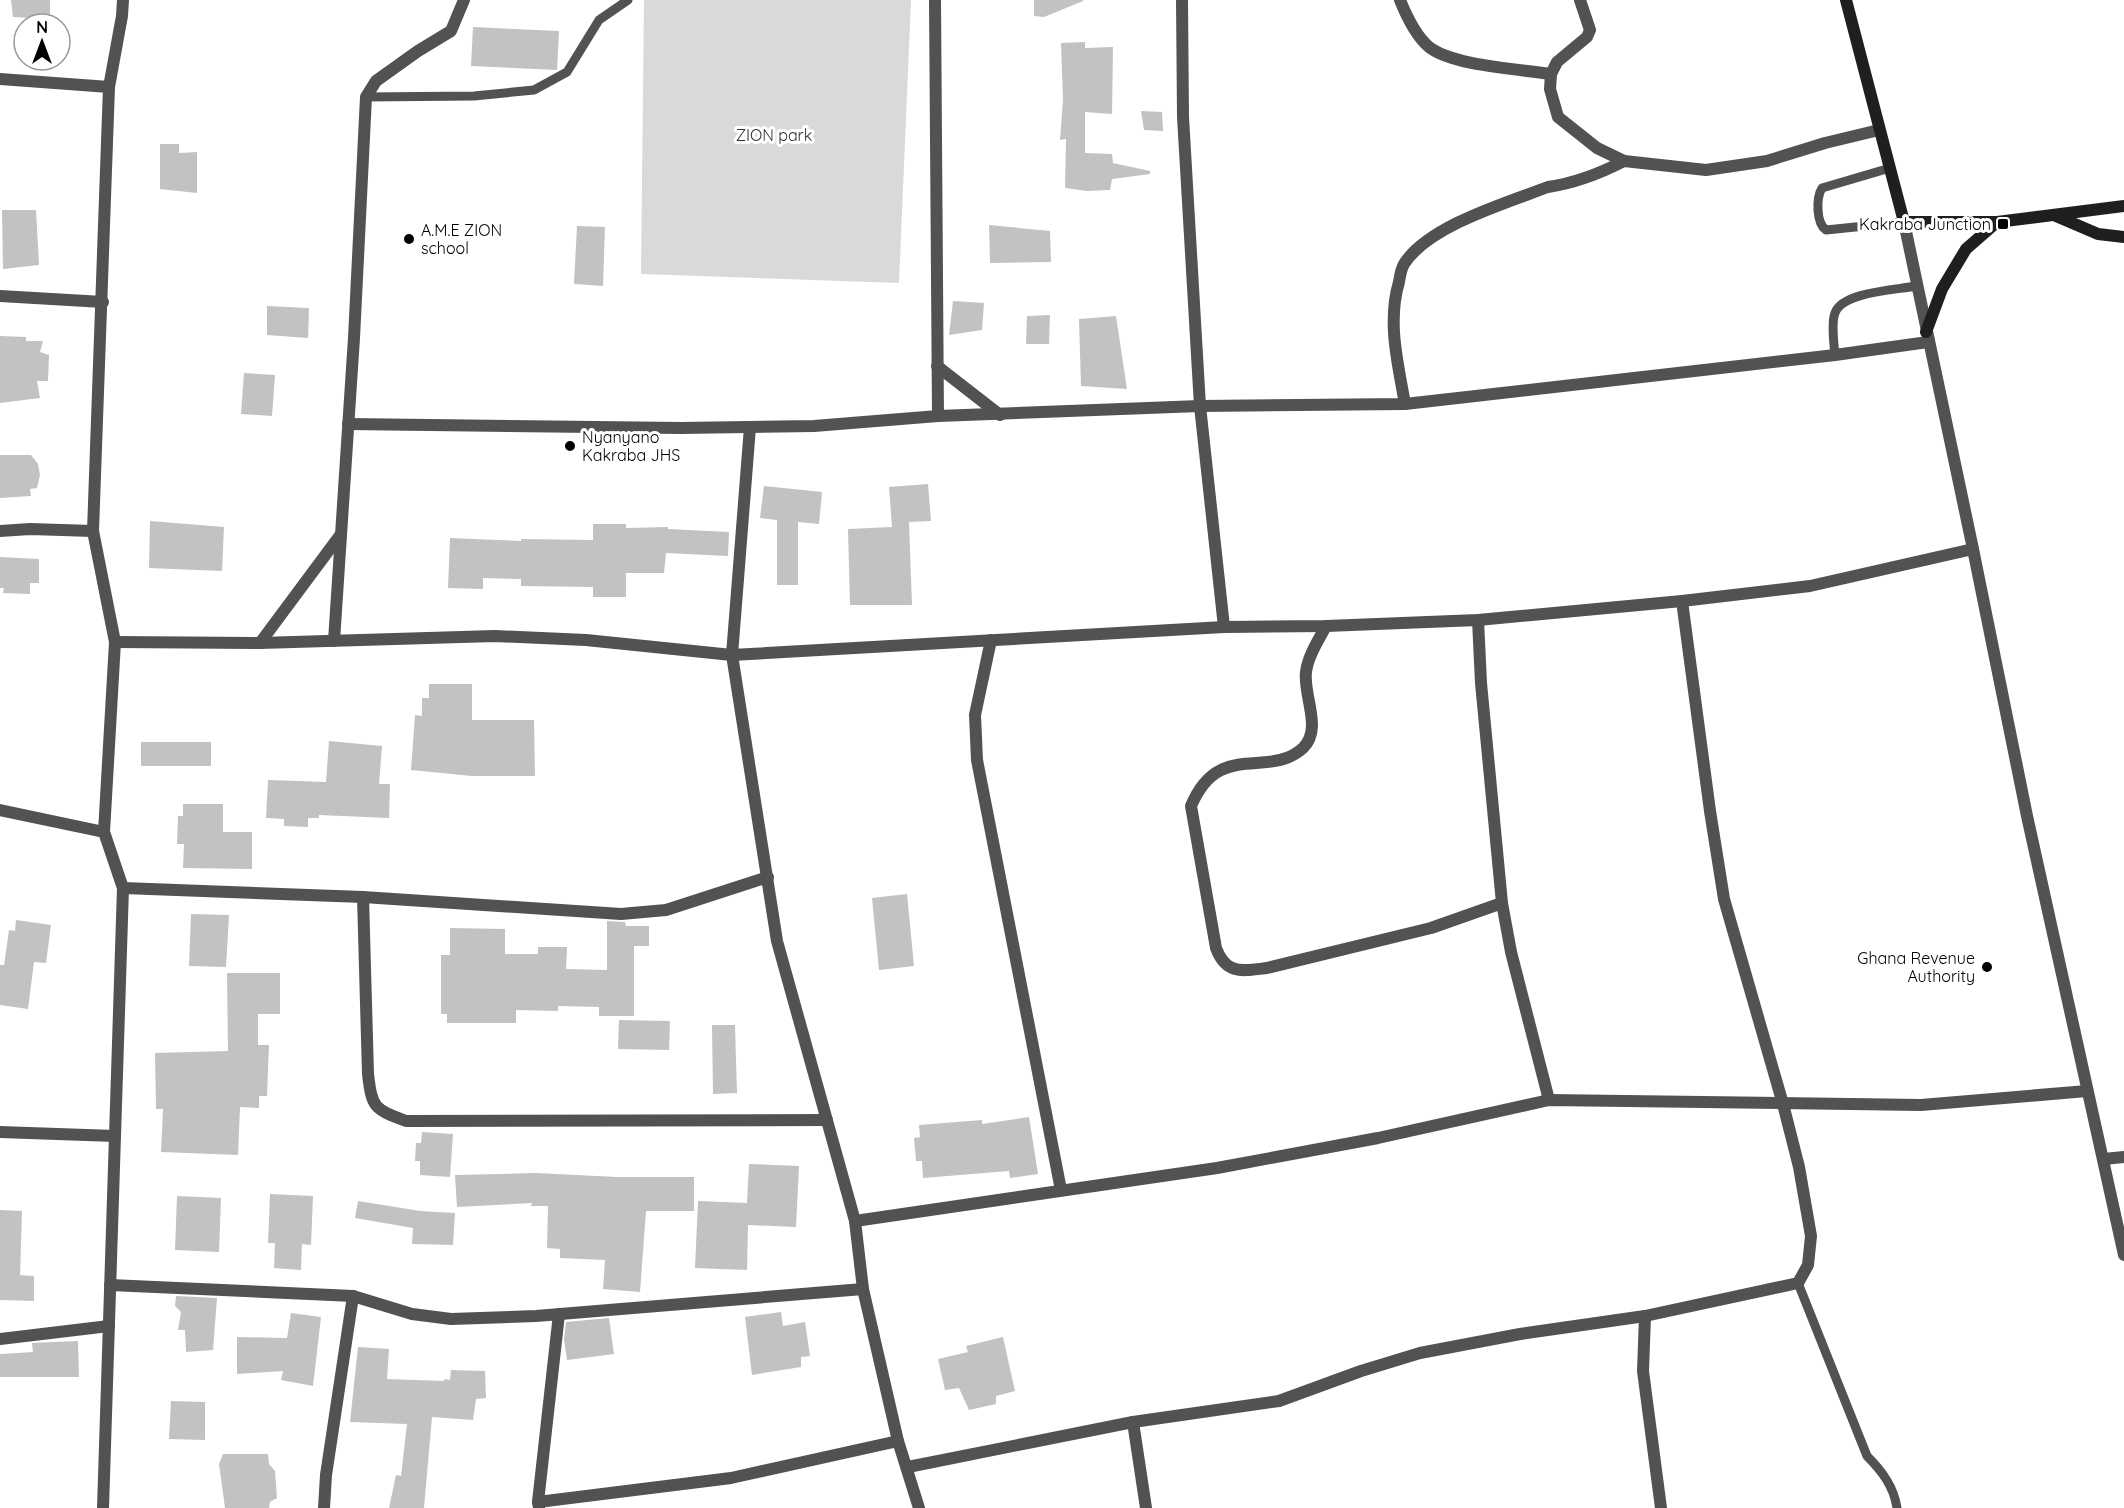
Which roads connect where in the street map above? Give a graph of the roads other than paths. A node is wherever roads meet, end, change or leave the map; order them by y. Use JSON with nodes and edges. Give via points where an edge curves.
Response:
{"nodes":[{"id":1,"x":123,"y":0,"type":"edge"},
{"id":2,"x":464,"y":0,"type":"edge"},
{"id":3,"x":628,"y":0,"type":"edge"},
{"id":4,"x":935,"y":0,"type":"edge"},
{"id":5,"x":1182,"y":0,"type":"edge"},
{"id":6,"x":1400,"y":0,"type":"edge"},
{"id":7,"x":1580,"y":0,"type":"edge"},
{"id":8,"x":1846,"y":0,"type":"edge"},
{"id":9,"x":1551,"y":74,"type":"junction"},
{"id":10,"x":0,"y":79,"type":"edge"},
{"id":11,"x":110,"y":87,"type":"junction"},
{"id":12,"x":366,"y":97,"type":"junction"},
{"id":13,"x":1879,"y":130,"type":"junction"},
{"id":14,"x":1624,"y":161,"type":"junction"},
{"id":15,"x":1890,"y":168,"type":"junction"},
{"id":16,"x":2124,"y":206,"type":"edge"},
{"id":17,"x":2055,"y":216,"type":"junction"},
{"id":18,"x":1904,"y":222,"type":"junction"},
{"id":19,"x":1997,"y":222,"type":"junction"},
{"id":20,"x":2124,"y":237,"type":"edge"},
{"id":21,"x":1916,"y":286,"type":"junction"},
{"id":22,"x":0,"y":296,"type":"edge"},
{"id":23,"x":103,"y":302,"type":"junction"},
{"id":24,"x":1927,"y":337,"type":"junction"},
{"id":25,"x":1834,"y":356,"type":"junction"},
{"id":26,"x":937,"y":366,"type":"junction"},
{"id":27,"x":1405,"y":404,"type":"junction"},
{"id":28,"x":1200,"y":406,"type":"junction"},
{"id":29,"x":1000,"y":415,"type":"junction"},
{"id":30,"x":938,"y":416,"type":"junction"},
{"id":31,"x":348,"y":424,"type":"junction"},
{"id":32,"x":750,"y":427,"type":"junction"},
{"id":33,"x":0,"y":531,"type":"edge"},
{"id":34,"x":93,"y":531,"type":"junction"},
{"id":35,"x":341,"y":534,"type":"junction"},
{"id":36,"x":1974,"y":549,"type":"junction"},
{"id":37,"x":1682,"y":601,"type":"junction"},
{"id":38,"x":1478,"y":620,"type":"junction"},
{"id":39,"x":1326,"y":626,"type":"junction"},
{"id":40,"x":1224,"y":627,"type":"junction"},
{"id":41,"x":992,"y":640,"type":"junction"},
{"id":42,"x":334,"y":641,"type":"junction"},
{"id":43,"x":115,"y":642,"type":"junction"},
{"id":44,"x":260,"y":643,"type":"junction"},
{"id":45,"x":732,"y":655,"type":"junction"},
{"id":46,"x":0,"y":810,"type":"edge"},
{"id":47,"x":104,"y":832,"type":"junction"},
{"id":48,"x":768,"y":877,"type":"junction"},
{"id":49,"x":123,"y":888,"type":"junction"},
{"id":50,"x":363,"y":897,"type":"junction"},
{"id":51,"x":1502,"y":903,"type":"junction"},
{"id":52,"x":2087,"y":1090,"type":"junction"},
{"id":53,"x":1549,"y":1100,"type":"junction"},
{"id":54,"x":1783,"y":1104,"type":"junction"},
{"id":55,"x":827,"y":1120,"type":"junction"},
{"id":56,"x":0,"y":1132,"type":"edge"},
{"id":57,"x":115,"y":1136,"type":"junction"},
{"id":58,"x":2124,"y":1157,"type":"edge"},
{"id":59,"x":2104,"y":1159,"type":"junction"},
{"id":60,"x":1061,"y":1190,"type":"junction"},
{"id":61,"x":855,"y":1221,"type":"junction"},
{"id":62,"x":2124,"y":1255,"type":"edge"},
{"id":63,"x":1798,"y":1283,"type":"junction"},
{"id":64,"x":110,"y":1285,"type":"junction"},
{"id":65,"x":864,"y":1289,"type":"junction"},
{"id":66,"x":353,"y":1296,"type":"junction"},
{"id":67,"x":559,"y":1314,"type":"junction"},
{"id":68,"x":1645,"y":1316,"type":"junction"},
{"id":69,"x":109,"y":1326,"type":"junction"},
{"id":70,"x":0,"y":1339,"type":"edge"},
{"id":71,"x":1133,"y":1422,"type":"junction"},
{"id":72,"x":898,"y":1441,"type":"junction"},
{"id":73,"x":908,"y":1467,"type":"junction"},
{"id":74,"x":538,"y":1505,"type":"edge"},
{"id":75,"x":103,"y":1508,"type":"edge"},
{"id":76,"x":324,"y":1508,"type":"edge"},
{"id":77,"x":919,"y":1508,"type":"edge"},
{"id":78,"x":1146,"y":1508,"type":"edge"},
{"id":79,"x":1661,"y":1508,"type":"edge"},
{"id":80,"x":1897,"y":1508,"type":"edge"}],
"edges":[{"from":1,"to":11,"type":"street"},
{"from":2,"to":12,"type":"street","via":[[451,31],[376,81]]},
{"from":3,"to":12,"type":"lane","via":[[598,20],[567,72],[534,90],[474,96]]},
{"from":4,"to":26,"type":"street"},
{"from":5,"to":28,"type":"street","via":[[1183,117]]},
{"from":6,"to":9,"type":"street","via":[[1429,47],[1449,57]]},
{"from":7,"to":9,"type":"street","via":[[1590,30],[1587,38],[1557,62]]},
{"from":8,"to":13,"type":"street"},
{"from":9,"to":14,"type":"street","via":[[1550,89],[1558,117],[1597,148]]},
{"from":10,"to":11,"type":"street"},
{"from":11,"to":23,"type":"street"},
{"from":12,"to":31,"type":"street"},
{"from":13,"to":14,"type":"street","via":[[1767,161],[1706,170]]},
{"from":13,"to":15,"type":"street"},
{"from":14,"to":27,"type":"street","via":[[1597,175],[1548,187],[1445,228],[1403,265],[1394,306],[1395,346]]},
{"from":15,"to":18,"type":"street"},
{"from":15,"to":18,"type":"lane","via":[[1822,188],[1818,196],[1821,224],[1826,230]]},
{"from":16,"to":17,"type":"street"},
{"from":17,"to":19,"type":"street"},
{"from":17,"to":20,"type":"street","via":[[2098,234]]},
{"from":18,"to":19,"type":"street"},
{"from":18,"to":21,"type":"street"},
{"from":19,"to":24,"type":"street","via":[[1966,249],[1942,289]]},
{"from":21,"to":24,"type":"street"},
{"from":21,"to":25,"type":"lane","via":[[1842,302],[1834,314]]},
{"from":22,"to":23,"type":"street"},
{"from":23,"to":34,"type":"street"},
{"from":24,"to":25,"type":"street"},
{"from":24,"to":36,"type":"street"},
{"from":25,"to":27,"type":"street"},
{"from":26,"to":29,"type":"street"},
{"from":26,"to":30,"type":"street"},
{"from":27,"to":28,"type":"street"},
{"from":28,"to":29,"type":"street"},
{"from":28,"to":40,"type":"street"},
{"from":29,"to":30,"type":"street"},
{"from":30,"to":32,"type":"street"},
{"from":31,"to":32,"type":"street"},
{"from":31,"to":35,"type":"street"},
{"from":32,"to":45,"type":"street"},
{"from":33,"to":34,"type":"street"},
{"from":34,"to":43,"type":"street"},
{"from":35,"to":42,"type":"street"},
{"from":35,"to":44,"type":"street"},
{"from":36,"to":37,"type":"street","via":[[1810,586]]},
{"from":36,"to":52,"type":"street","via":[[2026,816]]},
{"from":37,"to":38,"type":"street"},
{"from":37,"to":54,"type":"street","via":[[1724,898]]},
{"from":38,"to":39,"type":"street"},
{"from":38,"to":51,"type":"street"},
{"from":39,"to":40,"type":"street"},
{"from":39,"to":51,"type":"street","via":[[1306,671],[1312,724],[1309,739],[1302,748],[1282,759],[1237,764],[1215,773],[1191,806],[1221,962],[1245,970],[1267,968],[1431,928]]},
{"from":40,"to":41,"type":"street"},
{"from":41,"to":45,"type":"street"},
{"from":41,"to":60,"type":"street","via":[[975,716],[977,760]]},
{"from":42,"to":44,"type":"street"},
{"from":42,"to":45,"type":"street","via":[[495,636],[586,640]]},
{"from":43,"to":44,"type":"street"},
{"from":43,"to":47,"type":"street"},
{"from":45,"to":48,"type":"street"},
{"from":46,"to":47,"type":"street"},
{"from":47,"to":49,"type":"street"},
{"from":48,"to":50,"type":"street","via":[[666,910],[621,914]]},
{"from":48,"to":55,"type":"street","via":[[777,941]]},
{"from":49,"to":50,"type":"street"},
{"from":49,"to":57,"type":"street"},
{"from":50,"to":55,"type":"street","via":[[368,1074],[371,1098],[381,1112],[406,1121]]},
{"from":51,"to":53,"type":"street"},
{"from":52,"to":54,"type":"street","via":[[1922,1105]]},
{"from":52,"to":59,"type":"street"},
{"from":53,"to":54,"type":"street"},
{"from":53,"to":60,"type":"street","via":[[1229,1166]]},
{"from":54,"to":63,"type":"street","via":[[1811,1236],[1808,1265]]},
{"from":55,"to":61,"type":"street"},
{"from":56,"to":57,"type":"street"},
{"from":57,"to":64,"type":"street"},
{"from":58,"to":59,"type":"street"},
{"from":59,"to":62,"type":"street"},
{"from":60,"to":61,"type":"street"},
{"from":61,"to":65,"type":"street"},
{"from":63,"to":68,"type":"street"},
{"from":63,"to":80,"type":"lane","via":[[1867,1456],[1883,1473],[1896,1497]]},
{"from":64,"to":66,"type":"street"},
{"from":64,"to":69,"type":"street"},
{"from":65,"to":67,"type":"street"},
{"from":65,"to":72,"type":"street"},
{"from":66,"to":67,"type":"street","via":[[412,1314],[451,1319]]},
{"from":66,"to":76,"type":"street"},
{"from":67,"to":74,"type":"street"},
{"from":68,"to":71,"type":"street","via":[[1420,1353],[1279,1401]]},
{"from":68,"to":79,"type":"street","via":[[1643,1371]]},
{"from":69,"to":70,"type":"street"},
{"from":69,"to":75,"type":"street"},
{"from":71,"to":73,"type":"street"},
{"from":71,"to":78,"type":"street"},
{"from":72,"to":73,"type":"street"},
{"from":72,"to":74,"type":"street","via":[[731,1478]]},
{"from":73,"to":77,"type":"street"}]}
